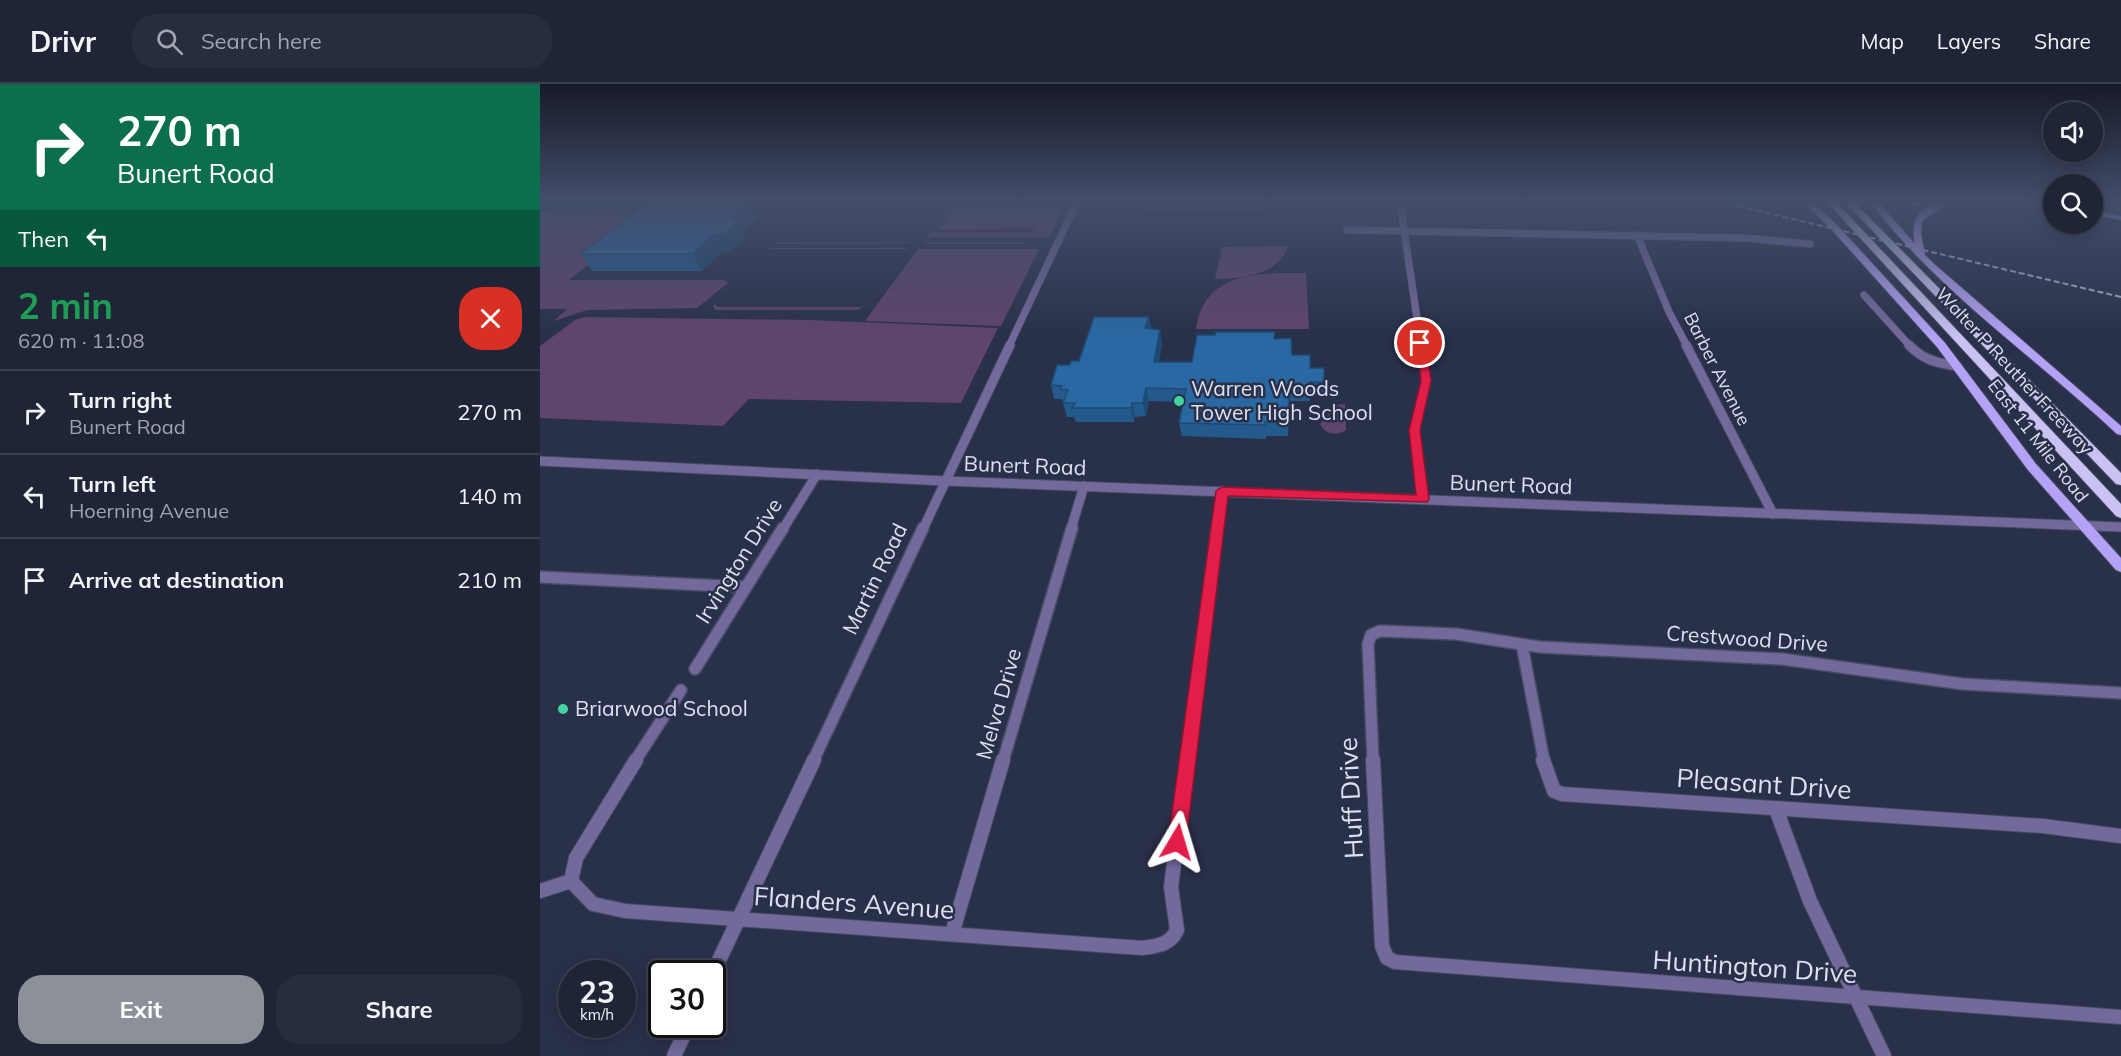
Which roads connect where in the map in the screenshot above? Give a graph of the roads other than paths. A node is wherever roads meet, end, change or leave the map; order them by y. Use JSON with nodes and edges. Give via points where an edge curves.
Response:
{"nodes":[{"id":1,"x":1056,"y":247,"type":"edge"},
{"id":2,"x":1407,"y":247,"type":"edge"},
{"id":3,"x":1642,"y":247,"type":"edge"},
{"id":4,"x":1852,"y":247,"type":"edge"},
{"id":5,"x":1873,"y":247,"type":"edge"},
{"id":6,"x":1893,"y":247,"type":"edge"},
{"id":7,"x":1915,"y":247,"type":"edge"},
{"id":8,"x":1920,"y":247,"type":"edge"},
{"id":9,"x":1923,"y":255,"type":"junction"},
{"id":10,"x":1864,"y":295,"type":"dead end"},
{"id":11,"x":1957,"y":366,"type":"junction"},
{"id":12,"x":2121,"y":432,"type":"edge"},
{"id":13,"x":540,"y":460,"type":"edge"},
{"id":14,"x":817,"y":474,"type":"junction"},
{"id":15,"x":945,"y":481,"type":"junction"},
{"id":16,"x":2121,"y":481,"type":"edge"},
{"id":17,"x":1084,"y":486,"type":"junction"},
{"id":18,"x":1222,"y":491,"type":"junction"},
{"id":19,"x":1423,"y":499,"type":"junction"},
{"id":20,"x":2121,"y":513,"type":"edge"},
{"id":21,"x":1773,"y":514,"type":"junction"},
{"id":22,"x":2092,"y":527,"type":"junction"},
{"id":23,"x":2121,"y":527,"type":"edge"},
{"id":24,"x":2121,"y":567,"type":"edge"},
{"id":25,"x":540,"y":577,"type":"edge"},
{"id":26,"x":745,"y":587,"type":"junction"},
{"id":27,"x":1371,"y":635,"type":"joint"},
{"id":28,"x":1522,"y":645,"type":"junction"},
{"id":29,"x":695,"y":669,"type":"dead end"},
{"id":30,"x":681,"y":690,"type":"dead end"},
{"id":31,"x":2121,"y":693,"type":"edge"},
{"id":32,"x":1776,"y":809,"type":"junction"},
{"id":33,"x":2121,"y":836,"type":"edge"},
{"id":34,"x":571,"y":881,"type":"junction"},
{"id":35,"x":540,"y":891,"type":"edge"},
{"id":36,"x":739,"y":918,"type":"junction"},
{"id":37,"x":952,"y":934,"type":"junction"},
{"id":38,"x":1387,"y":958,"type":"joint"},
{"id":39,"x":719,"y":960,"type":"edge"},
{"id":40,"x":1855,"y":998,"type":"junction"},
{"id":41,"x":2121,"y":1017,"type":"edge"},
{"id":42,"x":682,"y":1038,"type":"edge"},
{"id":43,"x":674,"y":1056,"type":"edge"},
{"id":44,"x":1884,"y":1056,"type":"edge"}],
"edges":[{"from":1,"to":15,"type":"street","name":"Martin Road"},
{"from":2,"to":19,"type":"street","via":[[1426,381],[1415,430]]},
{"from":3,"to":21,"type":"street","name":"Barber Avenue","via":[[1669,312]]},
{"from":4,"to":11,"type":"main road","name":"East 11 Mile Road"},
{"from":5,"to":20,"type":"highway","name":"Walter P Reuther Freeway"},
{"from":6,"to":16,"type":"highway","name":"Walter P Reuther Freeway"},
{"from":7,"to":9,"type":"main road"},
{"from":8,"to":9,"type":"main road"},
{"from":9,"to":12,"type":"main road"},
{"from":10,"to":11,"type":"street","via":[[1917,354],[1930,362]]},
{"from":11,"to":22,"type":"main road","name":"East 11 Mile Road","via":[[2032,467]]},
{"from":13,"to":14,"type":"street","name":"Bunert Road"},
{"from":14,"to":15,"type":"street","name":"Bunert Road"},
{"from":14,"to":26,"type":"street","name":"Irvington Drive"},
{"from":15,"to":17,"type":"street","name":"Bunert Road"},
{"from":15,"to":36,"type":"street","name":"Martin Road"},
{"from":17,"to":18,"type":"street","name":"Bunert Road"},
{"from":17,"to":37,"type":"street","name":"Melva Drive"},
{"from":18,"to":19,"type":"street","name":"Bunert Road"},
{"from":18,"to":37,"type":"street","name":"Flanders Avenue","via":[[1171,887],[1180,918],[1174,936],[1158,948],[1142,948]]},
{"from":19,"to":21,"type":"street","name":"Bunert Road"},
{"from":21,"to":22,"type":"street","name":"Bunert Road"},
{"from":22,"to":23,"type":"street","name":"Bunert Road"},
{"from":22,"to":24,"type":"main road","name":"East 11 Mile Road"},
{"from":25,"to":26,"type":"street"},
{"from":26,"to":29,"type":"street","name":"Irvington Drive"},
{"from":27,"to":28,"type":"street","name":"Crestwood Drive","via":[[1390,631],[1456,634]]},
{"from":27,"to":38,"type":"street","name":"Huff Drive","via":[[1368,651],[1381,930]]},
{"from":28,"to":31,"type":"street","name":"Crestwood Drive","via":[[1782,659],[1963,684]]},
{"from":28,"to":32,"type":"street","name":"Pleasant Drive","via":[[1546,774],[1554,791],[1568,796]]},
{"from":30,"to":34,"type":"street","via":[[588,836],[576,858]]},
{"from":32,"to":33,"type":"street","name":"Pleasant Drive","via":[[2043,826]]},
{"from":32,"to":40,"type":"street","via":[[1810,901]]},
{"from":34,"to":35,"type":"street"},
{"from":34,"to":36,"type":"street","name":"Flanders Avenue","via":[[583,900],[601,908]]},
{"from":36,"to":37,"type":"street","name":"Flanders Avenue"},
{"from":36,"to":39,"type":"street","name":"Martin Road"},
{"from":38,"to":40,"type":"street","name":"Huntington Drive","via":[[1405,965]]},
{"from":40,"to":41,"type":"street","name":"Huntington Drive"},
{"from":40,"to":44,"type":"street"},
{"from":42,"to":43,"type":"street"}]}
